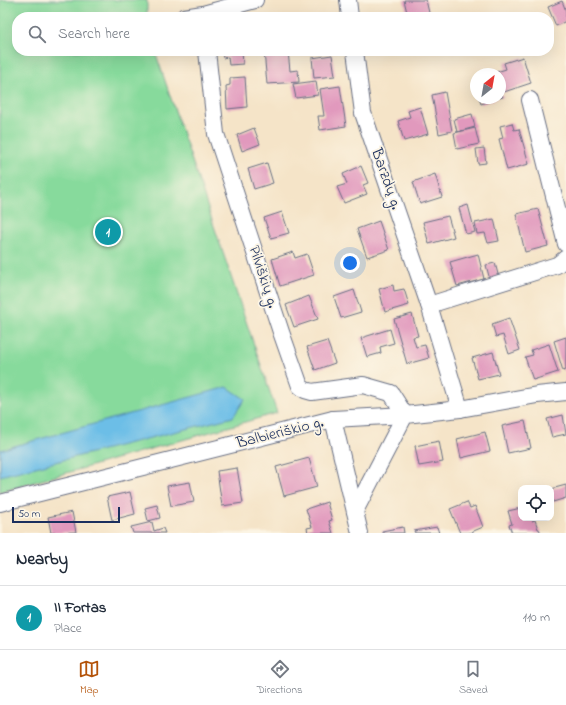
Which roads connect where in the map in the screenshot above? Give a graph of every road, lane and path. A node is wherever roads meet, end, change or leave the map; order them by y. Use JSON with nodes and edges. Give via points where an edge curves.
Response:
{"nodes":[{"id":1,"x":255,"y":0,"type":"edge"},
{"id":2,"x":348,"y":0,"type":"edge"},
{"id":3,"x":216,"y":12,"type":"edge"},
{"id":4,"x":349,"y":12,"type":"edge"},
{"id":5,"x":208,"y":56,"type":"edge"},
{"id":6,"x":356,"y":56,"type":"edge"},
{"id":7,"x":530,"y":100,"type":"dead end"},
{"id":8,"x":566,"y":244,"type":"edge"},
{"id":9,"x":566,"y":258,"type":"edge"},
{"id":10,"x":430,"y":305,"type":"junction"},
{"id":11,"x":566,"y":392,"type":"edge"},
{"id":12,"x":460,"y":408,"type":"junction"},
{"id":13,"x":405,"y":415,"type":"junction"},
{"id":14,"x":333,"y":419,"type":"junction"},
{"id":15,"x":0,"y":503,"type":"edge"},
{"id":16,"x":355,"y":511,"type":"junction"},
{"id":17,"x":360,"y":533,"type":"edge"}],
"edges":[{"from":1,"to":3,"type":"street"},
{"from":2,"to":4,"type":"street"},
{"from":5,"to":13,"type":"street","name":"Pilviškių g.","via":[[216,134],[300,386],[312,392],[363,385],[391,393]]},
{"from":6,"to":10,"type":"street","name":"Barzdų g.","via":[[363,113]]},
{"from":7,"to":8,"type":"street"},
{"from":9,"to":10,"type":"street","via":[[557,265]]},
{"from":10,"to":12,"type":"street","name":"Barzdų g."},
{"from":11,"to":12,"type":"street","name":"Balbieriškio g."},
{"from":12,"to":13,"type":"street","name":"Balbieriškio g."},
{"from":13,"to":14,"type":"street","name":"Balbieriškio g."},
{"from":13,"to":16,"type":"street"},
{"from":14,"to":15,"type":"street","name":"Balbieriškio g."},
{"from":14,"to":16,"type":"street"},
{"from":16,"to":17,"type":"street"}]}
